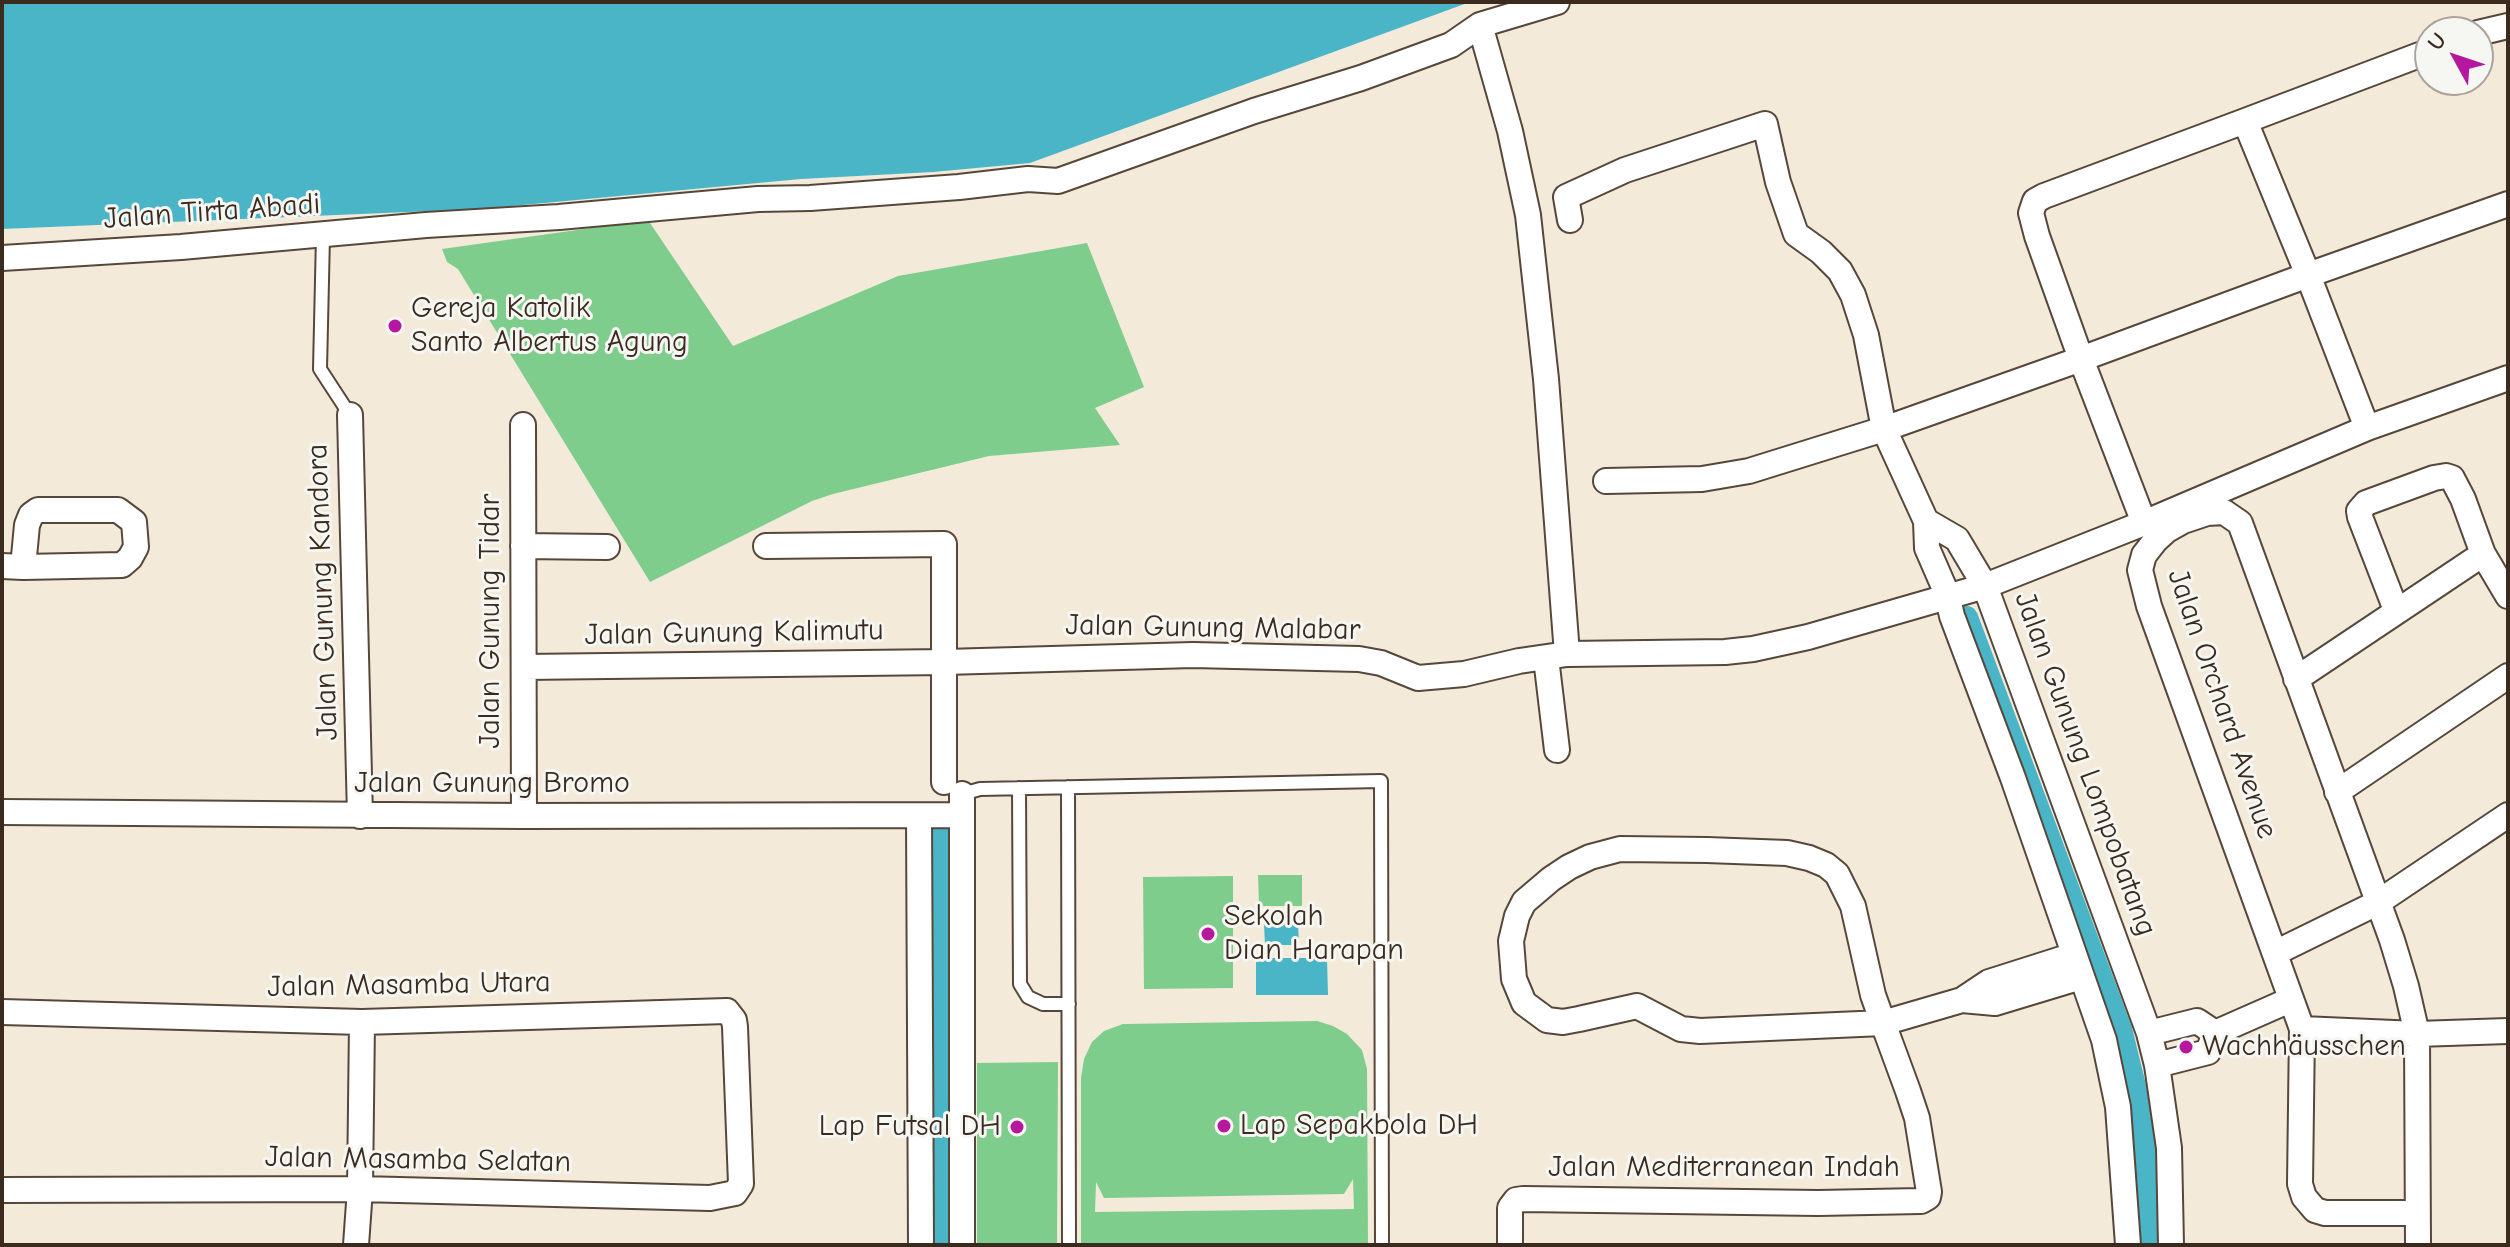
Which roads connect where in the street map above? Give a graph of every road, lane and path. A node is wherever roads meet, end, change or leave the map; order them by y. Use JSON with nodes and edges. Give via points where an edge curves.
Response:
{"nodes":[{"id":1,"x":1557,"y":2,"type":"edge"},
{"id":2,"x":1480,"y":25,"type":"junction"},
{"id":3,"x":2414,"y":57,"type":"edge"},
{"id":4,"x":2245,"y":121,"type":"junction"},
{"id":5,"x":2508,"y":204,"type":"edge"},
{"id":6,"x":1570,"y":220,"type":"dead end"},
{"id":7,"x":323,"y":236,"type":"junction"},
{"id":8,"x":2,"y":258,"type":"edge"},
{"id":9,"x":2308,"y":275,"type":"junction"},
{"id":10,"x":2081,"y":359,"type":"junction"},
{"id":11,"x":2508,"y":378,"type":"edge"},
{"id":12,"x":350,"y":415,"type":"joint"},
{"id":13,"x":523,"y":425,"type":"dead end"},
{"id":14,"x":2367,"y":428,"type":"junction"},
{"id":15,"x":1884,"y":429,"type":"junction"},
{"id":16,"x":1606,"y":481,"type":"dead end"},
{"id":17,"x":1926,"y":521,"type":"junction"},
{"id":18,"x":2144,"y":523,"type":"junction"},
{"id":19,"x":523,"y":546,"type":"junction"},
{"id":20,"x":766,"y":546,"type":"dead end"},
{"id":21,"x":607,"y":547,"type":"dead end"},
{"id":22,"x":2483,"y":554,"type":"junction"},
{"id":23,"x":13,"y":567,"type":"edge"},
{"id":24,"x":1985,"y":586,"type":"junction"},
{"id":25,"x":1947,"y":594,"type":"junction"},
{"id":26,"x":2508,"y":596,"type":"edge"},
{"id":27,"x":2396,"y":610,"type":"junction"},
{"id":28,"x":1556,"y":656,"type":"junction"},
{"id":29,"x":945,"y":662,"type":"junction"},
{"id":30,"x":524,"y":667,"type":"junction"},
{"id":31,"x":2508,"y":676,"type":"edge"},
{"id":32,"x":2296,"y":679,"type":"junction"},
{"id":33,"x":1557,"y":750,"type":"dead end"},
{"id":34,"x":1068,"y":787,"type":"junction"},
{"id":35,"x":1019,"y":788,"type":"junction"},
{"id":36,"x":2337,"y":792,"type":"junction"},
{"id":37,"x":956,"y":797,"type":"junction"},
{"id":38,"x":2,"y":812,"type":"edge"},
{"id":39,"x":2508,"y":815,"type":"edge"},
{"id":40,"x":360,"y":816,"type":"junction"},
{"id":41,"x":524,"y":816,"type":"junction"},
{"id":42,"x":919,"y":816,"type":"junction"},
{"id":43,"x":2377,"y":903,"type":"junction"},
{"id":44,"x":2275,"y":953,"type":"junction"},
{"id":45,"x":2078,"y":966,"type":"junction"},
{"id":46,"x":2290,"y":1000,"type":"junction"},
{"id":47,"x":1069,"y":1004,"type":"junction"},
{"id":48,"x":2,"y":1012,"type":"edge"},
{"id":49,"x":362,"y":1022,"type":"junction"},
{"id":50,"x":1883,"y":1023,"type":"junction"},
{"id":51,"x":2302,"y":1029,"type":"junction"},
{"id":52,"x":2508,"y":1031,"type":"edge"},
{"id":53,"x":2149,"y":1033,"type":"junction"},
{"id":54,"x":2215,"y":1033,"type":"junction"},
{"id":55,"x":2417,"y":1034,"type":"junction"},
{"id":56,"x":2157,"y":1065,"type":"junction"},
{"id":57,"x":737,"y":1098,"type":"joint"},
{"id":58,"x":360,"y":1189,"type":"junction"},
{"id":59,"x":2,"y":1190,"type":"edge"},
{"id":60,"x":2417,"y":1213,"type":"junction"},
{"id":61,"x":1510,"y":1244,"type":"edge"},
{"id":62,"x":356,"y":1245,"type":"edge"},
{"id":63,"x":921,"y":1245,"type":"edge"},
{"id":64,"x":962,"y":1245,"type":"edge"},
{"id":65,"x":1069,"y":1245,"type":"edge"},
{"id":66,"x":1382,"y":1245,"type":"edge"},
{"id":67,"x":2128,"y":1245,"type":"edge"},
{"id":68,"x":2171,"y":1245,"type":"edge"},
{"id":69,"x":2418,"y":1245,"type":"edge"}],
"edges":[{"from":1,"to":2,"type":"street","name":"Jalan Tirta Abadi"},
{"from":2,"to":7,"type":"street","name":"Jalan Tirta Abadi","via":[[1451,45],[1058,181],[758,199]]},
{"from":2,"to":28,"type":"street","via":[[1528,215],[1547,394]]},
{"from":3,"to":4,"type":"street"},
{"from":4,"to":9,"type":"street"},
{"from":4,"to":10,"type":"street","via":[[2035,201],[2031,213],[2037,236]]},
{"from":5,"to":9,"type":"street"},
{"from":6,"to":15,"type":"street","via":[[1566,197],[1625,170],[1765,124],[1796,234],[1840,271],[1853,295]]},
{"from":7,"to":8,"type":"street","name":"Jalan Tirta Abadi"},
{"from":7,"to":12,"type":"lane","via":[[320,369]]},
{"from":9,"to":10,"type":"street"},
{"from":9,"to":14,"type":"street"},
{"from":10,"to":15,"type":"street"},
{"from":10,"to":18,"type":"street"},
{"from":11,"to":14,"type":"street"},
{"from":12,"to":40,"type":"street","name":"Jalan Gunung Kandora"},
{"from":13,"to":19,"type":"street","name":"Jalan Gunung Tidar"},
{"from":14,"to":18,"type":"street"},
{"from":15,"to":16,"type":"street","via":[[1749,471],[1702,479]]},
{"from":15,"to":17,"type":"street"},
{"from":17,"to":24,"type":"street","via":[[1957,539]]},
{"from":17,"to":25,"type":"street","via":[[1927,548]]},
{"from":18,"to":24,"type":"street"},
{"from":19,"to":21,"type":"street"},
{"from":19,"to":30,"type":"street","name":"Jalan Gunung Tidar"},
{"from":20,"to":29,"type":"street","via":[[944,544]]},
{"from":22,"to":26,"type":"street"},
{"from":22,"to":27,"type":"street"},
{"from":22,"to":27,"type":"street","via":[[2452,478],[2434,478],[2366,503],[2360,517]]},
{"from":23,"to":23,"type":"street","via":[[124,564],[136,547],[134,522],[118,510],[38,510],[28,519]]},
{"from":24,"to":25,"type":"street","name":"Jalan Gunung Lompobatang"},
{"from":24,"to":53,"type":"street","name":"Jalan Gunung Lompobatang"},
{"from":25,"to":28,"type":"street","name":"Jalan Gunung Malabar","via":[[1753,649]]},
{"from":25,"to":45,"type":"street"},
{"from":27,"to":32,"type":"street"},
{"from":28,"to":29,"type":"street","name":"Jalan Gunung Malabar","via":[[1418,678],[1372,660],[1318,657]]},
{"from":28,"to":33,"type":"street"},
{"from":29,"to":30,"type":"street","name":"Jalan Gunung Kalimutu"},
{"from":29,"to":37,"type":"street"},
{"from":30,"to":41,"type":"street","name":"Jalan Gunung Tidar"},
{"from":31,"to":36,"type":"street"},
{"from":32,"to":36,"type":"street","name":"Jalan Orchard Avenue"},
{"from":32,"to":44,"type":"street","name":"Jalan Orchard Avenue","via":[[2240,523],[2224,512],[2207,513],[2183,521],[2155,541],[2140,570],[2149,606]]},
{"from":34,"to":35,"type":"lane"},
{"from":34,"to":47,"type":"lane"},
{"from":34,"to":66,"type":"lane","via":[[1381,781]]},
{"from":35,"to":37,"type":"lane","via":[[980,789]]},
{"from":35,"to":47,"type":"lane","via":[[1020,984],[1028,997],[1043,1004]]},
{"from":36,"to":43,"type":"street","name":"Jalan Orchard Avenue"},
{"from":37,"to":42,"type":"street"},
{"from":37,"to":64,"type":"street"},
{"from":38,"to":40,"type":"street","name":"Jalan Gunung Bromo"},
{"from":39,"to":43,"type":"street"},
{"from":40,"to":41,"type":"street","name":"Jalan Gunung Bromo"},
{"from":41,"to":42,"type":"street","name":"Jalan Gunung Bromo"},
{"from":42,"to":63,"type":"street"},
{"from":43,"to":44,"type":"street"},
{"from":43,"to":55,"type":"street","name":"Jalan Orchard Avenue"},
{"from":44,"to":46,"type":"street","name":"Jalan Orchard Avenue"},
{"from":45,"to":50,"type":"street","via":[[1995,1003],[1962,1000]]},
{"from":45,"to":67,"type":"street","via":[[2104,1040],[2118,1107]]},
{"from":46,"to":51,"type":"street","name":"Jalan Orchard Avenue"},
{"from":46,"to":54,"type":"street"},
{"from":47,"to":65,"type":"lane"},
{"from":48,"to":49,"type":"street","name":"Jalan Masamba Utara"},
{"from":49,"to":57,"type":"street","name":"Jalan Masamba Utara","via":[[727,1011],[735,1027]]},
{"from":49,"to":58,"type":"street"},
{"from":50,"to":50,"type":"street","via":[[1853,906],[1837,874],[1809,858],[1635,848],[1605,853],[1551,879],[1524,902],[1517,916],[1511,950],[1514,979],[1524,1003],[1547,1020],[1563,1022],[1637,1006],[1681,1029],[1700,1031]]},
{"from":50,"to":61,"type":"street","name":"Jalan Mediterranean Indah","via":[[1917,1118],[1928,1197],[1917,1202],[1818,1203],[1523,1199],[1510,1208]]},
{"from":51,"to":55,"type":"street"},
{"from":51,"to":60,"type":"street","via":[[2304,1197],[2325,1213]]},
{"from":52,"to":55,"type":"street"},
{"from":53,"to":54,"type":"street","via":[[2197,1021]]},
{"from":53,"to":56,"type":"street","name":"Jalan Gunung Lompobatang"},
{"from":54,"to":56,"type":"street","via":[[2208,1052]]},
{"from":55,"to":60,"type":"street","name":"Jalan Orchard Avenue"},
{"from":56,"to":68,"type":"street","name":"Jalan Gunung Lompobatang","via":[[2169,1148]]},
{"from":57,"to":58,"type":"street","name":"Jalan Masamba Selatan","via":[[741,1184],[728,1196]]},
{"from":58,"to":59,"type":"street","name":"Jalan Masamba Selatan"},
{"from":58,"to":62,"type":"street"},
{"from":60,"to":69,"type":"street","name":"Jalan Orchard Avenue"}]}
